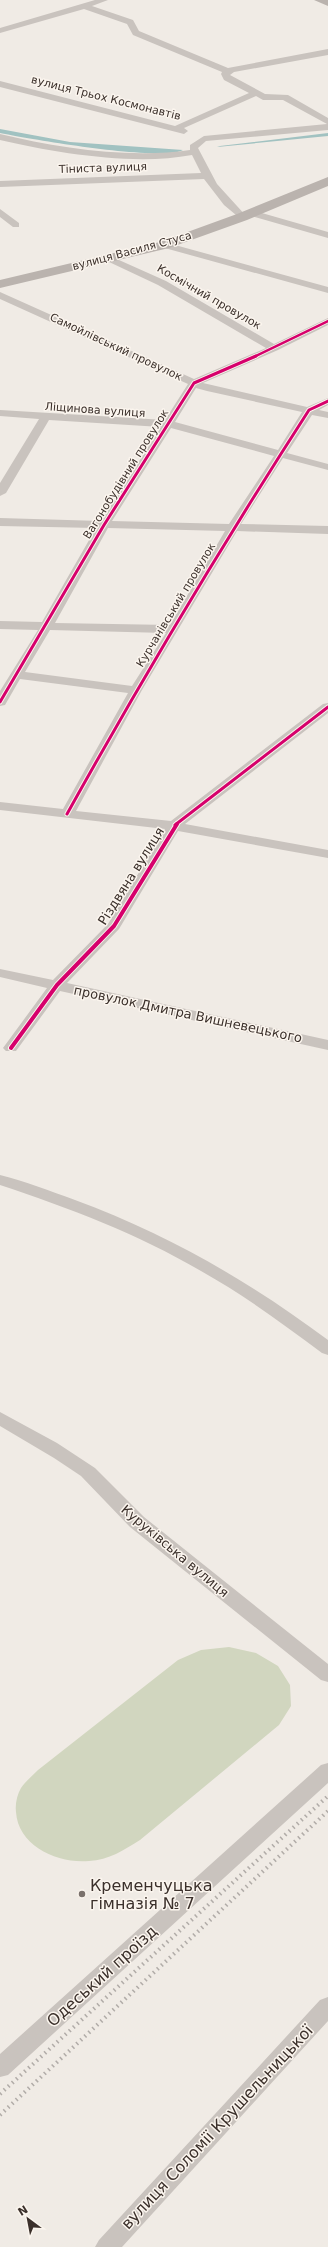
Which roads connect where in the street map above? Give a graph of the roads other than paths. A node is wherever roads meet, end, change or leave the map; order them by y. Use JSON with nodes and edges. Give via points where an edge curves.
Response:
{"nodes":[{"id":1,"x":104,"y":0,"type":"edge"},
{"id":2,"x":320,"y":0,"type":"edge"},
{"id":3,"x":328,"y":2,"type":"edge"},
{"id":4,"x":84,"y":6,"type":"junction"},
{"id":5,"x":0,"y":31,"type":"edge"},
{"id":6,"x":328,"y":52,"type":"edge"},
{"id":7,"x":229,"y":72,"type":"junction"},
{"id":8,"x":0,"y":84,"type":"edge"},
{"id":9,"x":256,"y":93,"type":"junction"},
{"id":10,"x":328,"y":122,"type":"edge"},
{"id":11,"x":328,"y":127,"type":"edge"},
{"id":12,"x":175,"y":129,"type":"junction"},
{"id":13,"x":0,"y":137,"type":"edge"},
{"id":14,"x":204,"y":139,"type":"junction"},
{"id":15,"x":195,"y":152,"type":"junction"},
{"id":16,"x":207,"y":176,"type":"junction"},
{"id":17,"x":328,"y":181,"type":"edge"},
{"id":18,"x":0,"y":184,"type":"edge"},
{"id":19,"x":0,"y":212,"type":"edge"},
{"id":20,"x":246,"y":215,"type":"junction"},
{"id":21,"x":16,"y":225,"type":"dead end"},
{"id":22,"x":328,"y":235,"type":"edge"},
{"id":23,"x":164,"y":245,"type":"junction"},
{"id":24,"x":110,"y":259,"type":"junction"},
{"id":25,"x":0,"y":284,"type":"edge"},
{"id":26,"x":328,"y":290,"type":"edge"},
{"id":27,"x":0,"y":295,"type":"edge"},
{"id":28,"x":328,"y":322,"type":"edge"},
{"id":29,"x":274,"y":348,"type":"junction"},
{"id":30,"x":194,"y":383,"type":"junction"},
{"id":31,"x":328,"y":401,"type":"edge"},
{"id":32,"x":309,"y":410,"type":"junction"},
{"id":33,"x":0,"y":413,"type":"edge"},
{"id":34,"x":328,"y":415,"type":"edge"},
{"id":35,"x":46,"y":416,"type":"junction"},
{"id":36,"x":168,"y":424,"type":"junction"},
{"id":37,"x":282,"y":454,"type":"junction"},
{"id":38,"x":328,"y":467,"type":"edge"},
{"id":39,"x":0,"y":494,"type":"edge"},
{"id":40,"x":0,"y":522,"type":"edge"},
{"id":41,"x":104,"y":525,"type":"junction"},
{"id":42,"x":234,"y":526,"type":"junction"},
{"id":43,"x":328,"y":530,"type":"edge"},
{"id":44,"x":0,"y":625,"type":"edge"},
{"id":45,"x":47,"y":625,"type":"junction"},
{"id":46,"x":174,"y":630,"type":"junction"},
{"id":47,"x":18,"y":675,"type":"junction"},
{"id":48,"x":5,"y":686,"type":"edge"},
{"id":49,"x":136,"y":690,"type":"junction"},
{"id":50,"x":0,"y":702,"type":"edge"},
{"id":51,"x":328,"y":707,"type":"edge"},
{"id":52,"x":0,"y":806,"type":"edge"},
{"id":53,"x":67,"y":814,"type":"junction"},
{"id":54,"x":174,"y":826,"type":"junction"},
{"id":55,"x":328,"y":854,"type":"edge"},
{"id":56,"x":0,"y":973,"type":"edge"},
{"id":57,"x":56,"y":985,"type":"junction"},
{"id":58,"x":328,"y":1045,"type":"edge"},
{"id":59,"x":11,"y":1048,"type":"dead end"},
{"id":60,"x":0,"y":1180,"type":"edge"},
{"id":61,"x":328,"y":1349,"type":"edge"},
{"id":62,"x":0,"y":1418,"type":"edge"},
{"id":63,"x":328,"y":1675,"type":"edge"},
{"id":64,"x":328,"y":1771,"type":"edge"},
{"id":65,"x":327,"y":2009,"type":"edge"},
{"id":66,"x":0,"y":2068,"type":"edge"},
{"id":67,"x":107,"y":2247,"type":"edge"}],
"edges":[{"from":1,"to":4,"type":"street"},
{"from":2,"to":3,"type":"main road"},
{"from":4,"to":5,"type":"street"},
{"from":4,"to":7,"type":"street","via":[[124,19],[130,22],[136,33]]},
{"from":6,"to":7,"type":"street"},
{"from":7,"to":9,"type":"street","via":[[225,74],[227,78]]},
{"from":8,"to":12,"type":"street","name":"вулиця Трьох Космонавтів"},
{"from":9,"to":10,"type":"street","via":[[263,97],[285,97]]},
{"from":9,"to":12,"type":"street"},
{"from":11,"to":14,"type":"street"},
{"from":12,"to":14,"type":"street","name":"вулиця Трьох Космонавтів","via":[[193,133]]},
{"from":13,"to":15,"type":"street","via":[[102,153],[167,155]]},
{"from":14,"to":15,"type":"street","via":[[193,147]]},
{"from":15,"to":16,"type":"street"},
{"from":16,"to":18,"type":"street","name":"Тіниста вулиця"},
{"from":16,"to":20,"type":"street","via":[[235,211]]},
{"from":17,"to":20,"type":"main road","name":"вулиця Василя Стуса"},
{"from":19,"to":21,"type":"street"},
{"from":20,"to":22,"type":"street"},
{"from":20,"to":23,"type":"main road","name":"вулиця Василя Стуса"},
{"from":23,"to":24,"type":"main road","name":"вулиця Василя Стуса"},
{"from":23,"to":26,"type":"street"},
{"from":24,"to":25,"type":"main road","name":"вулиця Василя Стуса"},
{"from":24,"to":29,"type":"street","name":"Космічний провулок","via":[[162,283]]},
{"from":27,"to":30,"type":"street","name":"Самойлівський провулок"},
{"from":28,"to":29,"type":"street"},
{"from":29,"to":30,"type":"street"},
{"from":30,"to":32,"type":"street","name":"Самойлівський провулок"},
{"from":30,"to":36,"type":"street","name":"Вагонобудівний провулок"},
{"from":31,"to":32,"type":"street"},
{"from":32,"to":34,"type":"street","name":"Самойлівський провулок"},
{"from":32,"to":37,"type":"street","name":"Курчанівський провулок"},
{"from":33,"to":35,"type":"street","name":"Ліщинова вулиця"},
{"from":35,"to":36,"type":"street","name":"Ліщинова вулиця"},
{"from":35,"to":39,"type":"street"},
{"from":36,"to":37,"type":"street","name":"Ліщинова вулиця"},
{"from":36,"to":41,"type":"street","name":"Вагонобудівний провулок"},
{"from":37,"to":38,"type":"street","name":"Ліщинова вулиця"},
{"from":37,"to":42,"type":"street","name":"Курчанівський провулок"},
{"from":40,"to":41,"type":"street"},
{"from":41,"to":42,"type":"street"},
{"from":41,"to":45,"type":"street","name":"Вагонобудівний провулок"},
{"from":42,"to":43,"type":"street"},
{"from":42,"to":46,"type":"street","name":"Курчанівський провулок"},
{"from":44,"to":45,"type":"street"},
{"from":45,"to":46,"type":"street"},
{"from":45,"to":47,"type":"street","name":"Вагонобудівний провулок"},
{"from":46,"to":49,"type":"street","name":"Курчанівський провулок"},
{"from":47,"to":48,"type":"street","name":"Вагонобудівний провулок"},
{"from":47,"to":49,"type":"street"},
{"from":48,"to":50,"type":"street","name":"Вагонобудівний провулок"},
{"from":49,"to":53,"type":"street","name":"Курчанівський провулок"},
{"from":51,"to":54,"type":"street","name":"Різдвяна вулиця"},
{"from":52,"to":53,"type":"street","name":"Різдвяна вулиця"},
{"from":53,"to":54,"type":"street","name":"Різдвяна вулиця"},
{"from":54,"to":55,"type":"street"},
{"from":54,"to":57,"type":"street","name":"Різдвяна вулиця","via":[[114,926]]},
{"from":56,"to":57,"type":"street","name":"провулок Дмитра Вишневецького"},
{"from":57,"to":58,"type":"street","name":"провулок Дмитра Вишневецького"},
{"from":57,"to":59,"type":"street","name":"Різдвяна вулиця"},
{"from":60,"to":61,"type":"street","via":[[59,1199],[166,1244],[216,1271]]},
{"from":62,"to":63,"type":"street","name":"Куруківська вулиця","via":[[80,1466],[104,1486],[137,1522]]},
{"from":64,"to":66,"type":"street","name":"Одеський проїзд"},
{"from":65,"to":67,"type":"street","name":"вулиця Соломії Крушельницької"}]}
